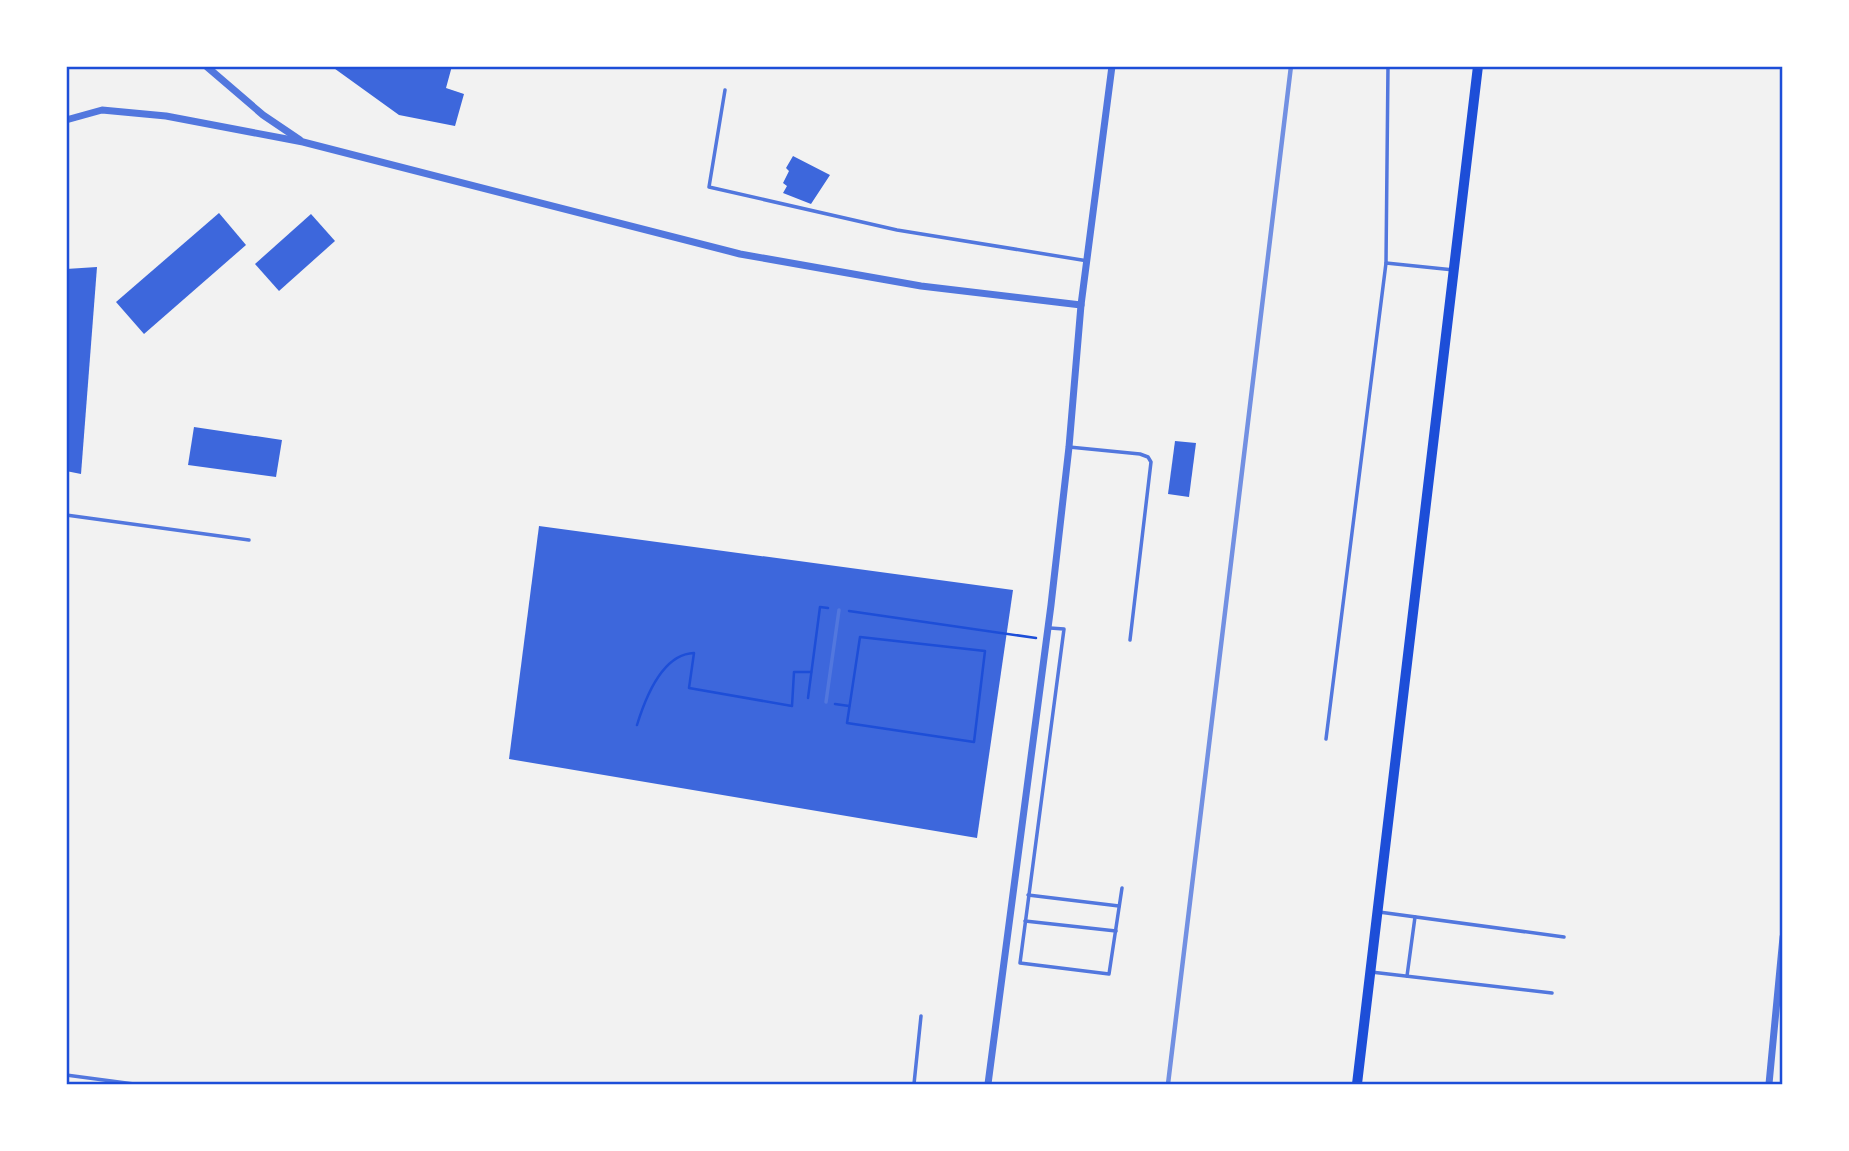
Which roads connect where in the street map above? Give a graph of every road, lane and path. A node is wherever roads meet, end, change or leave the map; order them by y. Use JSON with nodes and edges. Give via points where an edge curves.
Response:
{"nodes":[{"id":1,"x":206,"y":66,"type":"edge"},
{"id":2,"x":1112,"y":66,"type":"edge"},
{"id":3,"x":1388,"y":66,"type":"edge"},
{"id":4,"x":1478,"y":66,"type":"edge"},
{"id":5,"x":725,"y":90,"type":"dead end"},
{"id":6,"x":66,"y":120,"type":"edge"},
{"id":7,"x":303,"y":142,"type":"junction"},
{"id":8,"x":1089,"y":261,"type":"junction"},
{"id":9,"x":1386,"y":263,"type":"junction"},
{"id":10,"x":1454,"y":270,"type":"junction"},
{"id":11,"x":1081,"y":305,"type":"junction"},
{"id":12,"x":1069,"y":447,"type":"junction"},
{"id":13,"x":66,"y":515,"type":"edge"},
{"id":14,"x":249,"y":540,"type":"dead end"},
{"id":15,"x":839,"y":610,"type":"junction"},
{"id":16,"x":1048,"y":628,"type":"junction"},
{"id":17,"x":1047,"y":639,"type":"junction"},
{"id":18,"x":1130,"y":640,"type":"dead end"},
{"id":19,"x":811,"y":673,"type":"junction"},
{"id":20,"x":808,"y":698,"type":"dead end"},
{"id":21,"x":826,"y":702,"type":"joint"},
{"id":22,"x":849,"y":706,"type":"junction"},
{"id":23,"x":636,"y":725,"type":"dead end"},
{"id":24,"x":1326,"y":739,"type":"dead end"},
{"id":25,"x":1122,"y":888,"type":"dead end"},
{"id":26,"x":1028,"y":895,"type":"junction"},
{"id":27,"x":1119,"y":906,"type":"junction"},
{"id":28,"x":1377,"y":912,"type":"junction"},
{"id":29,"x":1415,"y":917,"type":"junction"},
{"id":30,"x":1025,"y":921,"type":"junction"},
{"id":31,"x":1116,"y":931,"type":"junction"},
{"id":32,"x":1564,"y":937,"type":"dead end"},
{"id":33,"x":1783,"y":937,"type":"edge"},
{"id":34,"x":1371,"y":972,"type":"junction"},
{"id":35,"x":1407,"y":976,"type":"junction"},
{"id":36,"x":1552,"y":993,"type":"dead end"},
{"id":37,"x":921,"y":1016,"type":"dead end"},
{"id":38,"x":66,"y":1075,"type":"edge"},
{"id":39,"x":134,"y":1084,"type":"edge"},
{"id":40,"x":914,"y":1084,"type":"edge"},
{"id":41,"x":988,"y":1084,"type":"edge"},
{"id":42,"x":1357,"y":1084,"type":"edge"},
{"id":43,"x":1769,"y":1084,"type":"edge"}],
"edges":[{"from":1,"to":7,"type":"street"},
{"from":2,"to":8,"type":"street"},
{"from":3,"to":9,"type":"lane"},
{"from":4,"to":10,"type":"main road"},
{"from":5,"to":8,"type":"lane","via":[[709,187],[897,230]]},
{"from":6,"to":7,"type":"street","via":[[102,110],[166,116]]},
{"from":7,"to":11,"type":"street","via":[[740,254],[921,286]]},
{"from":8,"to":11,"type":"street"},
{"from":9,"to":10,"type":"lane"},
{"from":9,"to":24,"type":"lane"},
{"from":10,"to":28,"type":"main road"},
{"from":11,"to":12,"type":"street"},
{"from":12,"to":16,"type":"street"},
{"from":12,"to":18,"type":"lane","via":[[1140,454],[1151,462]]},
{"from":13,"to":14,"type":"lane"},
{"from":15,"to":17,"type":"path"},
{"from":15,"to":19,"type":"path","via":[[820,607]]},
{"from":15,"to":21,"type":"lane"},
{"from":16,"to":17,"type":"street"},
{"from":16,"to":26,"type":"lane","via":[[1064,629]]},
{"from":17,"to":41,"type":"street"},
{"from":19,"to":20,"type":"path"},
{"from":19,"to":23,"type":"path","via":[[794,672],[792,706],[689,688],[691,652],[663,669]]},
{"from":21,"to":22,"type":"path"},
{"from":22,"to":22,"type":"path","via":[[860,636],[985,652],[974,742],[847,723]]},
{"from":25,"to":27,"type":"lane"},
{"from":26,"to":27,"type":"lane"},
{"from":26,"to":30,"type":"lane"},
{"from":27,"to":31,"type":"lane"},
{"from":28,"to":29,"type":"lane"},
{"from":28,"to":34,"type":"main road"},
{"from":29,"to":32,"type":"lane"},
{"from":29,"to":35,"type":"lane"},
{"from":30,"to":31,"type":"lane"},
{"from":30,"to":31,"type":"lane","via":[[1020,963],[1109,974]]},
{"from":33,"to":43,"type":"street"},
{"from":34,"to":35,"type":"lane"},
{"from":34,"to":42,"type":"main road"},
{"from":35,"to":36,"type":"lane"},
{"from":37,"to":40,"type":"lane"},
{"from":38,"to":39,"type":"lane"}]}
